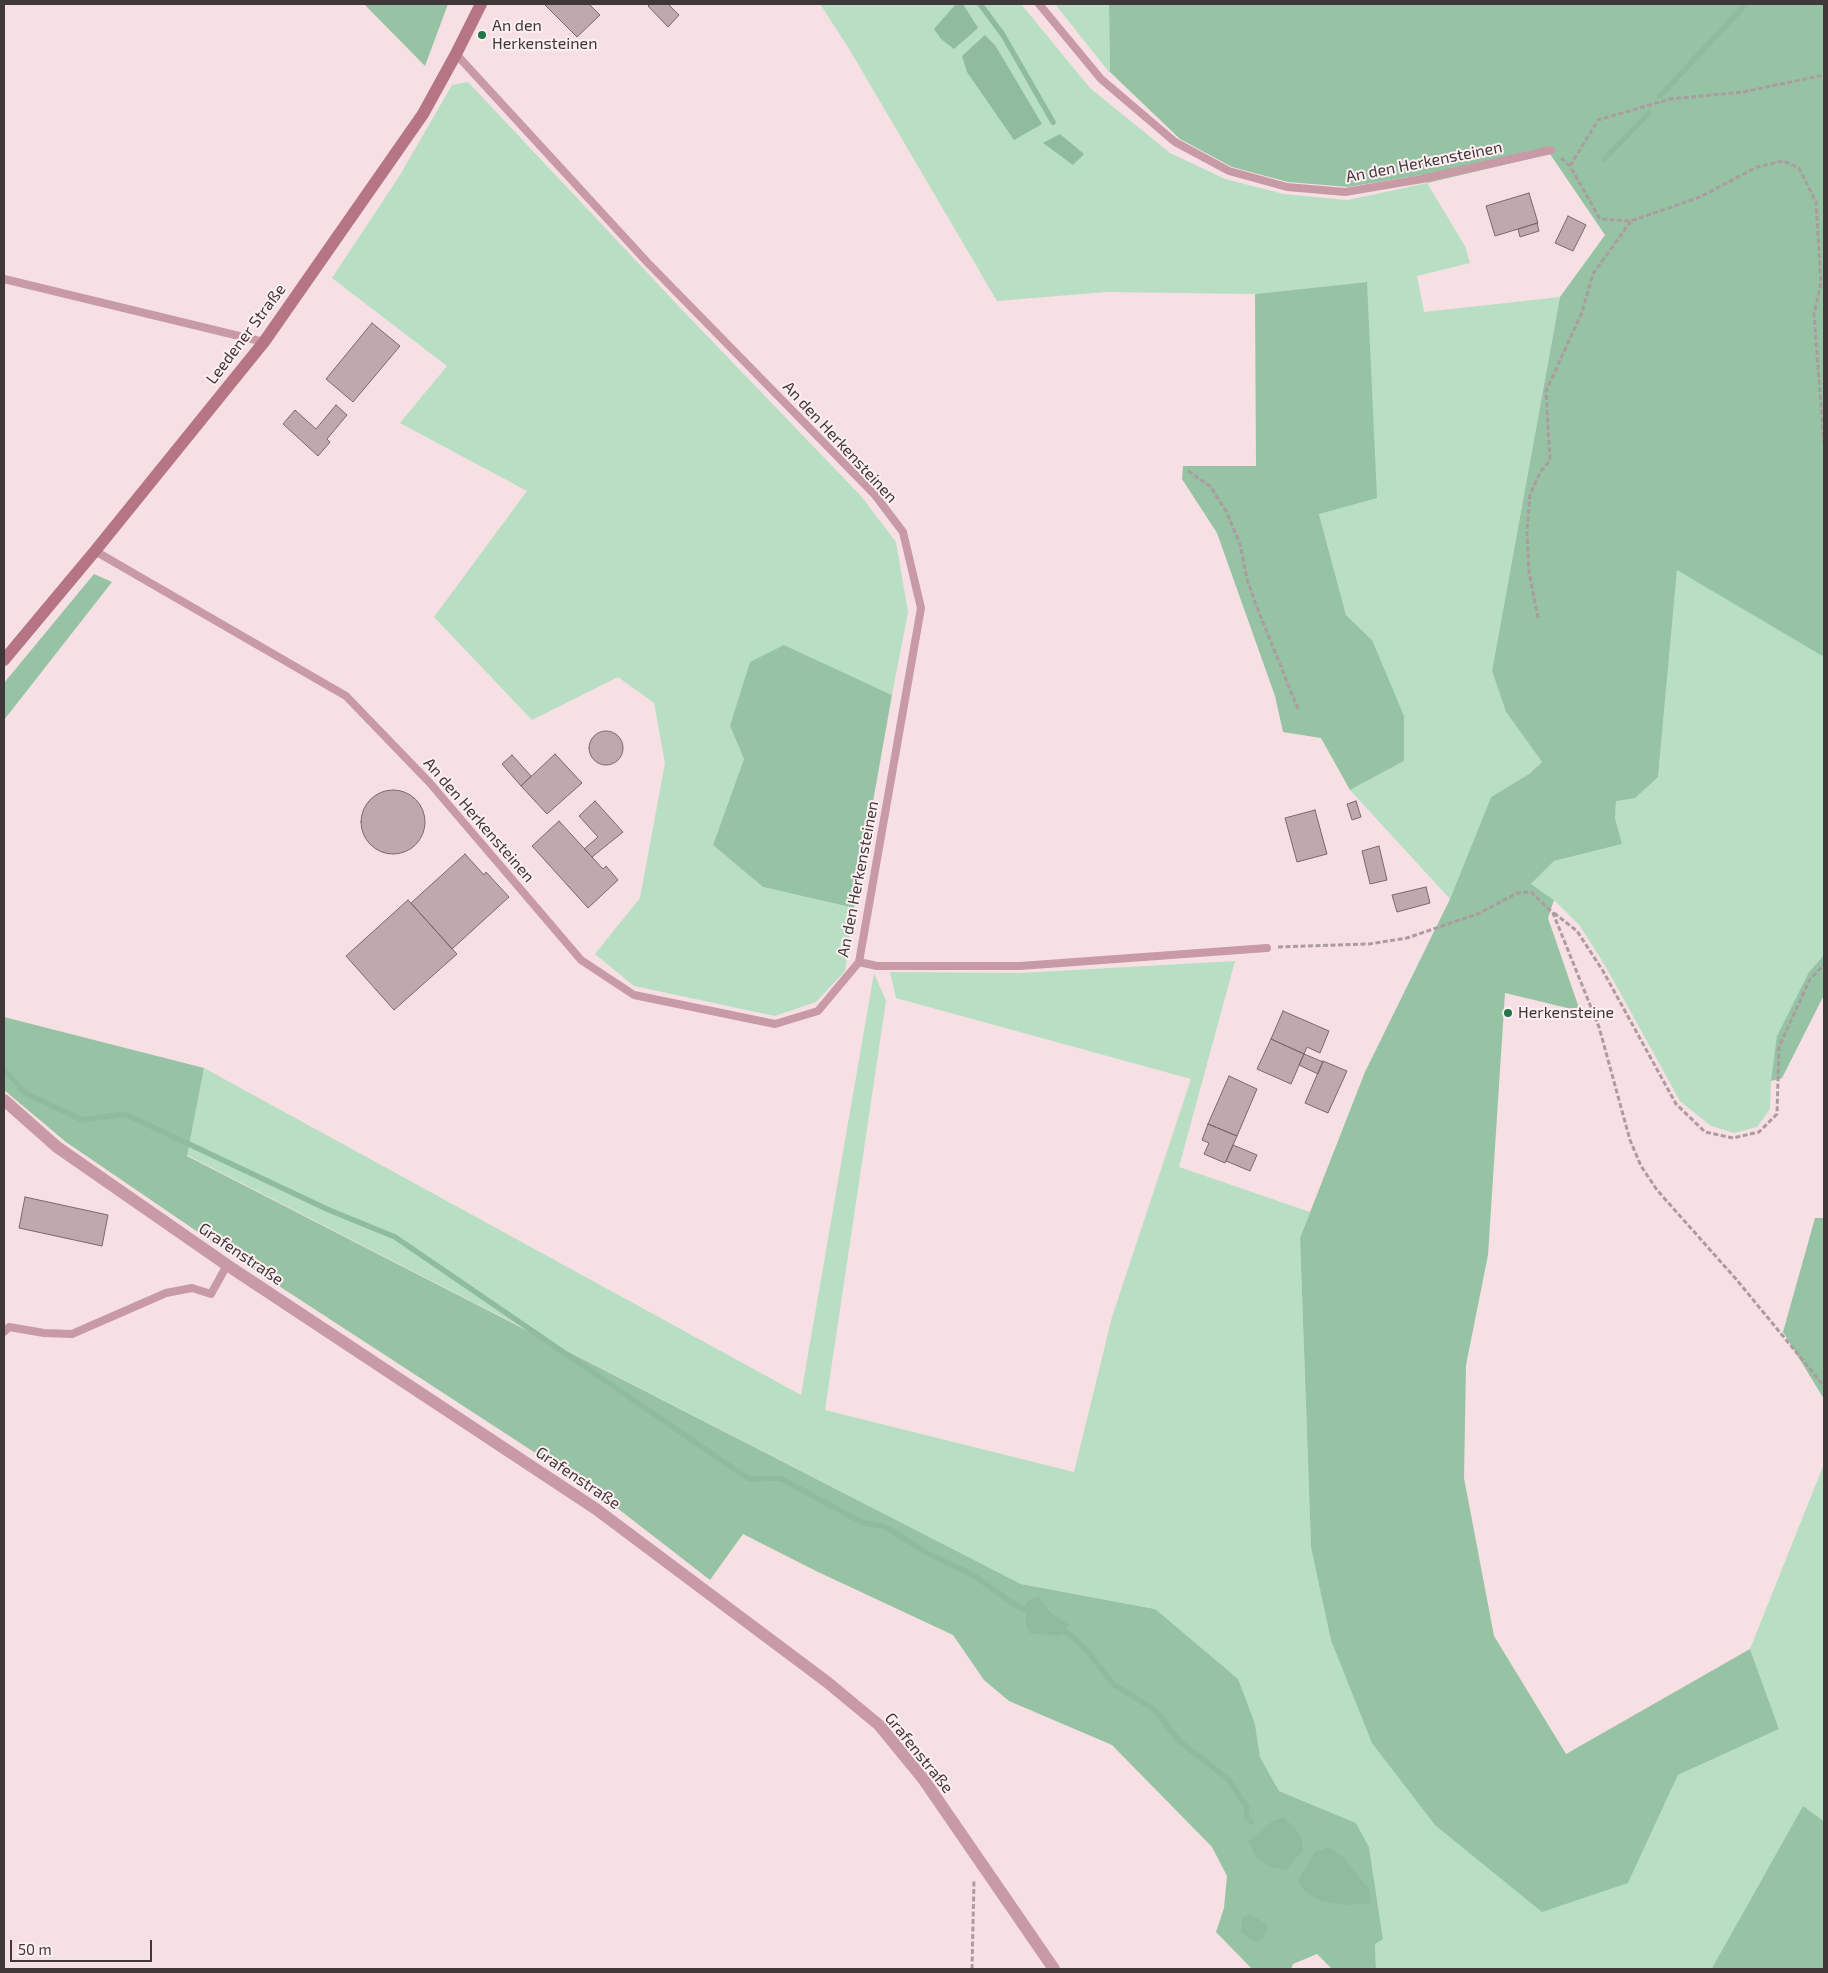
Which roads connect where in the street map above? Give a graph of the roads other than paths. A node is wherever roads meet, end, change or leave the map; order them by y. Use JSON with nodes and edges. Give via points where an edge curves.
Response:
{"nodes":[{"id":1,"x":481,"y":4,"type":"edge"},
{"id":2,"x":1039,"y":4,"type":"edge"},
{"id":3,"x":456,"y":54,"type":"junction"},
{"id":4,"x":1551,"y":150,"type":"road end"},
{"id":5,"x":4,"y":279,"type":"edge"},
{"id":6,"x":264,"y":342,"type":"junction"},
{"id":7,"x":95,"y":551,"type":"junction"},
{"id":8,"x":4,"y":660,"type":"edge"},
{"id":9,"x":1267,"y":948,"type":"road end"},
{"id":10,"x":859,"y":962,"type":"junction"},
{"id":11,"x":4,"y":1100,"type":"edge"},
{"id":12,"x":227,"y":1265,"type":"junction"},
{"id":13,"x":4,"y":1332,"type":"edge"},
{"id":14,"x":1054,"y":1969,"type":"edge"}],
"edges":[{"from":1,"to":3,"type":"street","name":"Leedener Straße"},
{"from":2,"to":4,"type":"lane","name":"An den Herkensteinen","via":[[1101,79],[1175,142],[1229,171],[1287,187],[1346,192],[1422,179]]},
{"from":3,"to":6,"type":"street","name":"Leedener Straße","via":[[423,114]]},
{"from":3,"to":10,"type":"lane","name":"An den Herkensteinen","via":[[647,262],[874,495],[903,532],[920,608]]},
{"from":5,"to":6,"type":"lane"},
{"from":6,"to":7,"type":"street","name":"Leedener Straße"},
{"from":7,"to":8,"type":"street","name":"Leedener Straße"},
{"from":7,"to":10,"type":"lane","name":"An den Herkensteinen","via":[[346,696],[429,782],[581,960],[634,995],[775,1024],[818,1011]]},
{"from":9,"to":10,"type":"lane","via":[[1020,966],[877,966]]},
{"from":11,"to":12,"type":"street","name":"Grafenstraße","via":[[57,1147]]},
{"from":12,"to":13,"type":"lane","via":[[211,1294],[192,1288],[166,1293],[72,1334],[9,1327]]},
{"from":12,"to":14,"type":"street","name":"Grafenstraße","via":[[596,1509],[827,1682],[878,1725],[924,1780]]}]}
